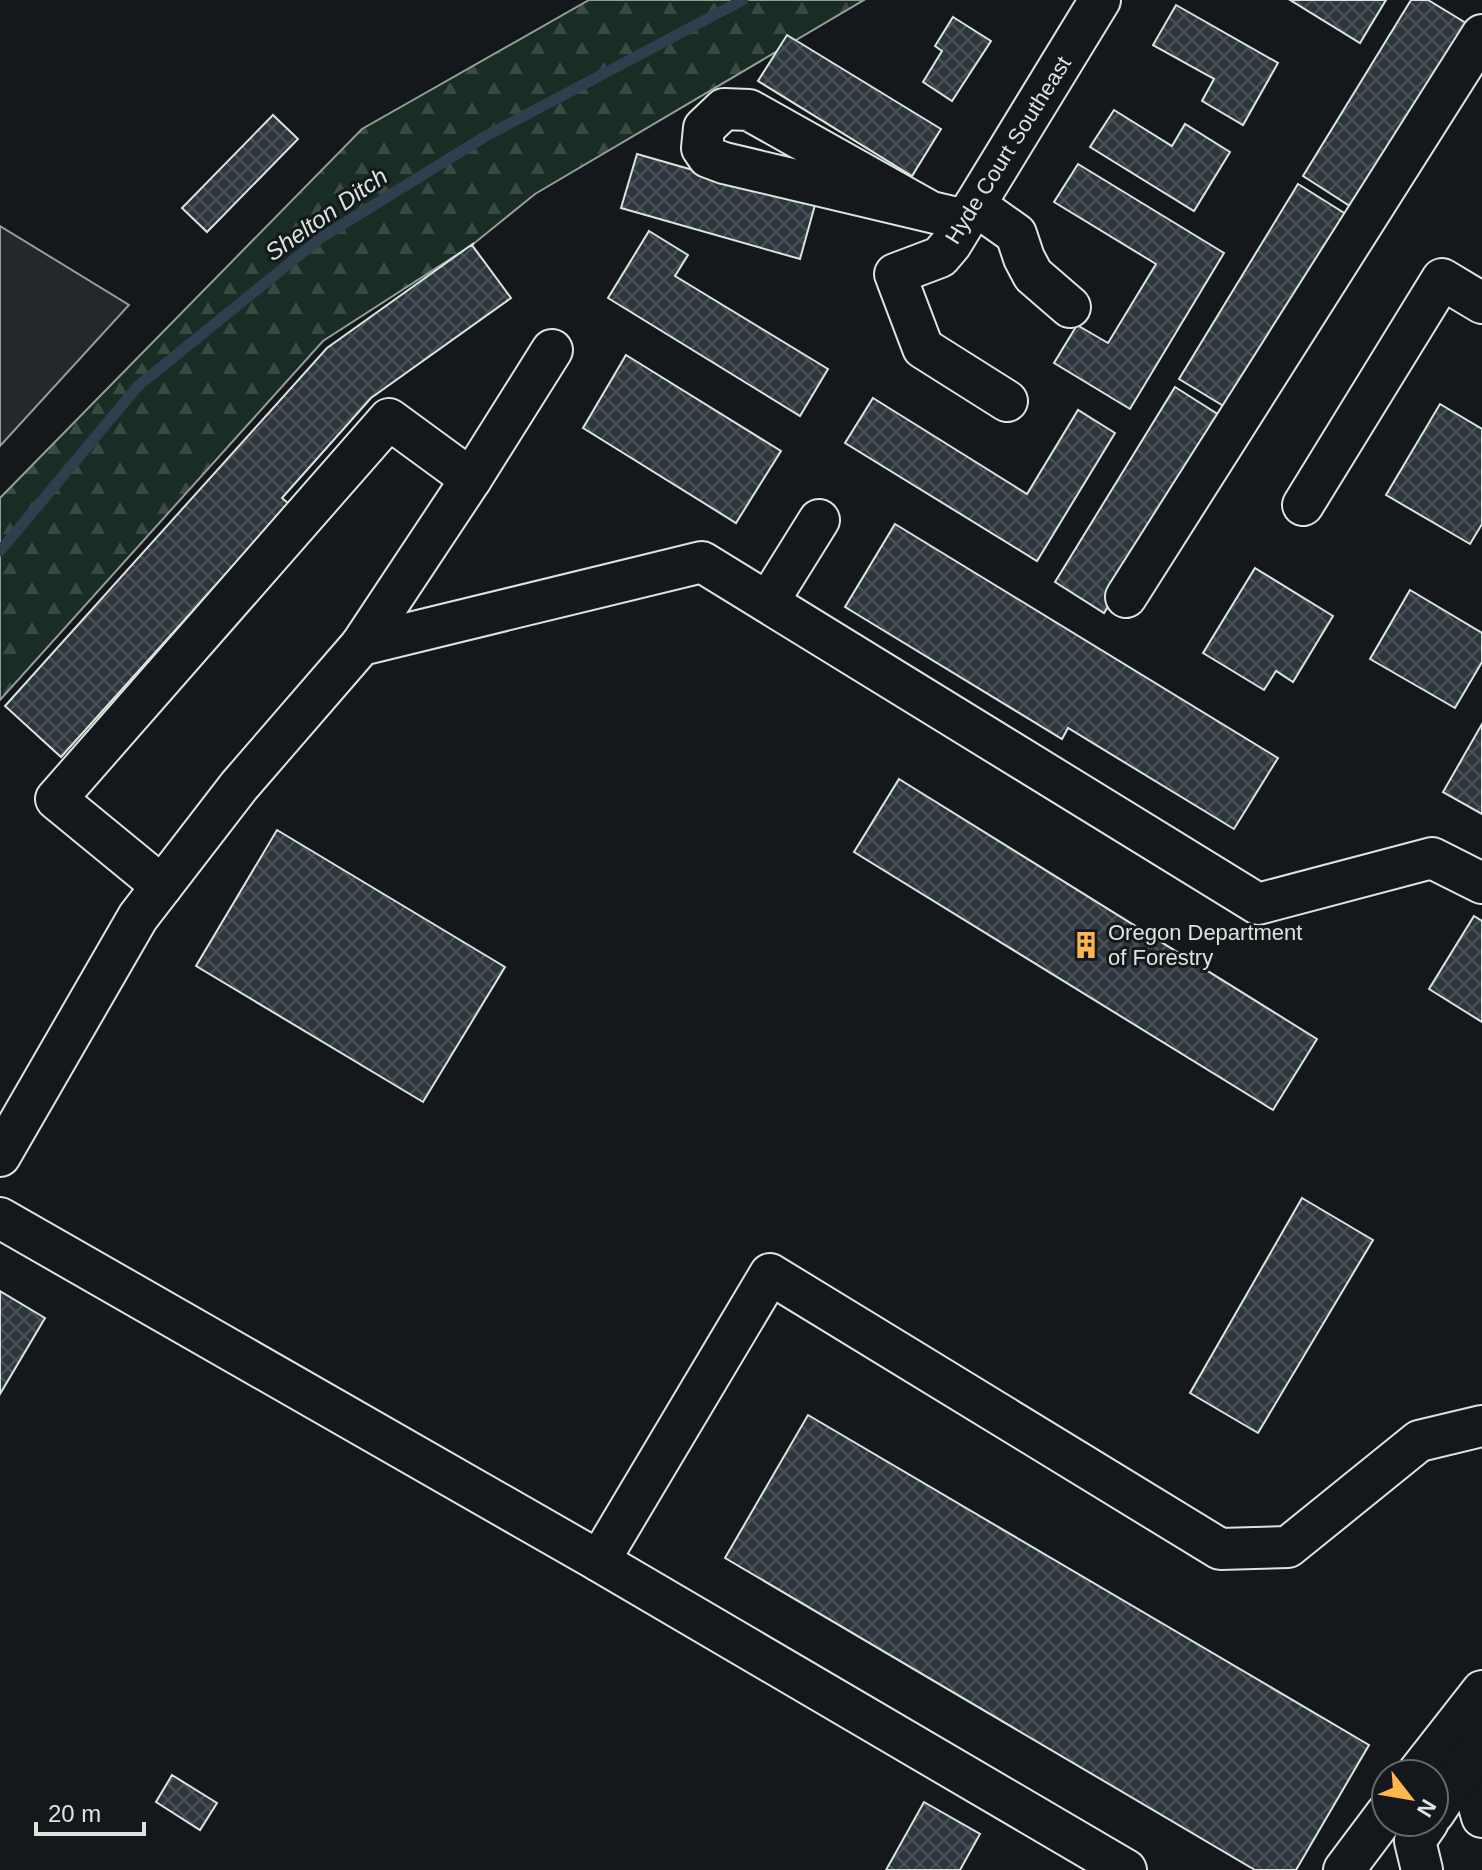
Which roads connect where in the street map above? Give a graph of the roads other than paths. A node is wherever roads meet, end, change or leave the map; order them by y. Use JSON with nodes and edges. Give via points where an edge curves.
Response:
{"nodes":[{"id":1,"x":1100,"y":0,"type":"edge"},
{"id":2,"x":1482,"y":35,"type":"edge"},
{"id":3,"x":956,"y":212,"type":"junction"},
{"id":4,"x":1482,"y":303,"type":"edge"},
{"id":5,"x":1070,"y":307,"type":"dead end"},
{"id":6,"x":552,"y":350,"type":"dead end"},
{"id":7,"x":1007,"y":401,"type":"dead end"},
{"id":8,"x":471,"y":479,"type":"junction"},
{"id":9,"x":1303,"y":505,"type":"dead end"},
{"id":10,"x":819,"y":520,"type":"dead end"},
{"id":11,"x":1126,"y":597,"type":"dead end"},
{"id":12,"x":768,"y":602,"type":"junction"},
{"id":13,"x":361,"y":645,"type":"junction"},
{"id":14,"x":1482,"y":883,"type":"edge"},
{"id":15,"x":162,"y":886,"type":"junction"},
{"id":16,"x":0,"y":1156,"type":"edge"},
{"id":17,"x":0,"y":1218,"type":"edge"},
{"id":18,"x":1482,"y":1426,"type":"edge"},
{"id":19,"x":599,"y":1561,"type":"junction"},
{"id":20,"x":1482,"y":1691,"type":"edge"},
{"id":21,"x":1474,"y":1752,"type":"edge"},
{"id":22,"x":1430,"y":1758,"type":"edge"},
{"id":23,"x":1450,"y":1789,"type":"edge"},
{"id":24,"x":1482,"y":1817,"type":"edge"},
{"id":25,"x":1370,"y":1835,"type":"edge"},
{"id":26,"x":1417,"y":1838,"type":"edge"},
{"id":27,"x":1126,"y":1870,"type":"edge"},
{"id":28,"x":1344,"y":1870,"type":"edge"},
{"id":29,"x":1422,"y":1870,"type":"edge"}],
"edges":[{"from":1,"to":3,"type":"street","name":"Hyde Court Southeast"},
{"from":2,"to":11,"type":"street"},
{"from":3,"to":3,"type":"street","via":[[724,163],[708,157],[702,148],[704,128],[724,109],[749,110]]},
{"from":3,"to":5,"type":"street","via":[[1016,234],[1033,275]]},
{"from":3,"to":7,"type":"street","name":"Hyde Court Southeast","via":[[940,257],[895,274],[923,348]]},
{"from":4,"to":9,"type":"street","via":[[1442,279]]},
{"from":6,"to":8,"type":"street"},
{"from":8,"to":13,"type":"street"},
{"from":8,"to":15,"type":"street","via":[[389,419],[56,799]]},
{"from":10,"to":12,"type":"street"},
{"from":12,"to":13,"type":"street","via":[[702,562]]},
{"from":12,"to":14,"type":"street","via":[[1258,904],[1432,858]]},
{"from":13,"to":15,"type":"street","via":[[239,786]]},
{"from":15,"to":16,"type":"street","via":[[138,917]]},
{"from":17,"to":19,"type":"street"},
{"from":18,"to":19,"type":"street","via":[[1419,1441],[1288,1547],[1220,1549],[770,1274]]},
{"from":19,"to":27,"type":"street"},
{"from":20,"to":22,"type":"street"},
{"from":21,"to":23,"type":"street"},
{"from":21,"to":24,"type":"street"},
{"from":25,"to":28,"type":"street"},
{"from":26,"to":29,"type":"street"}]}
